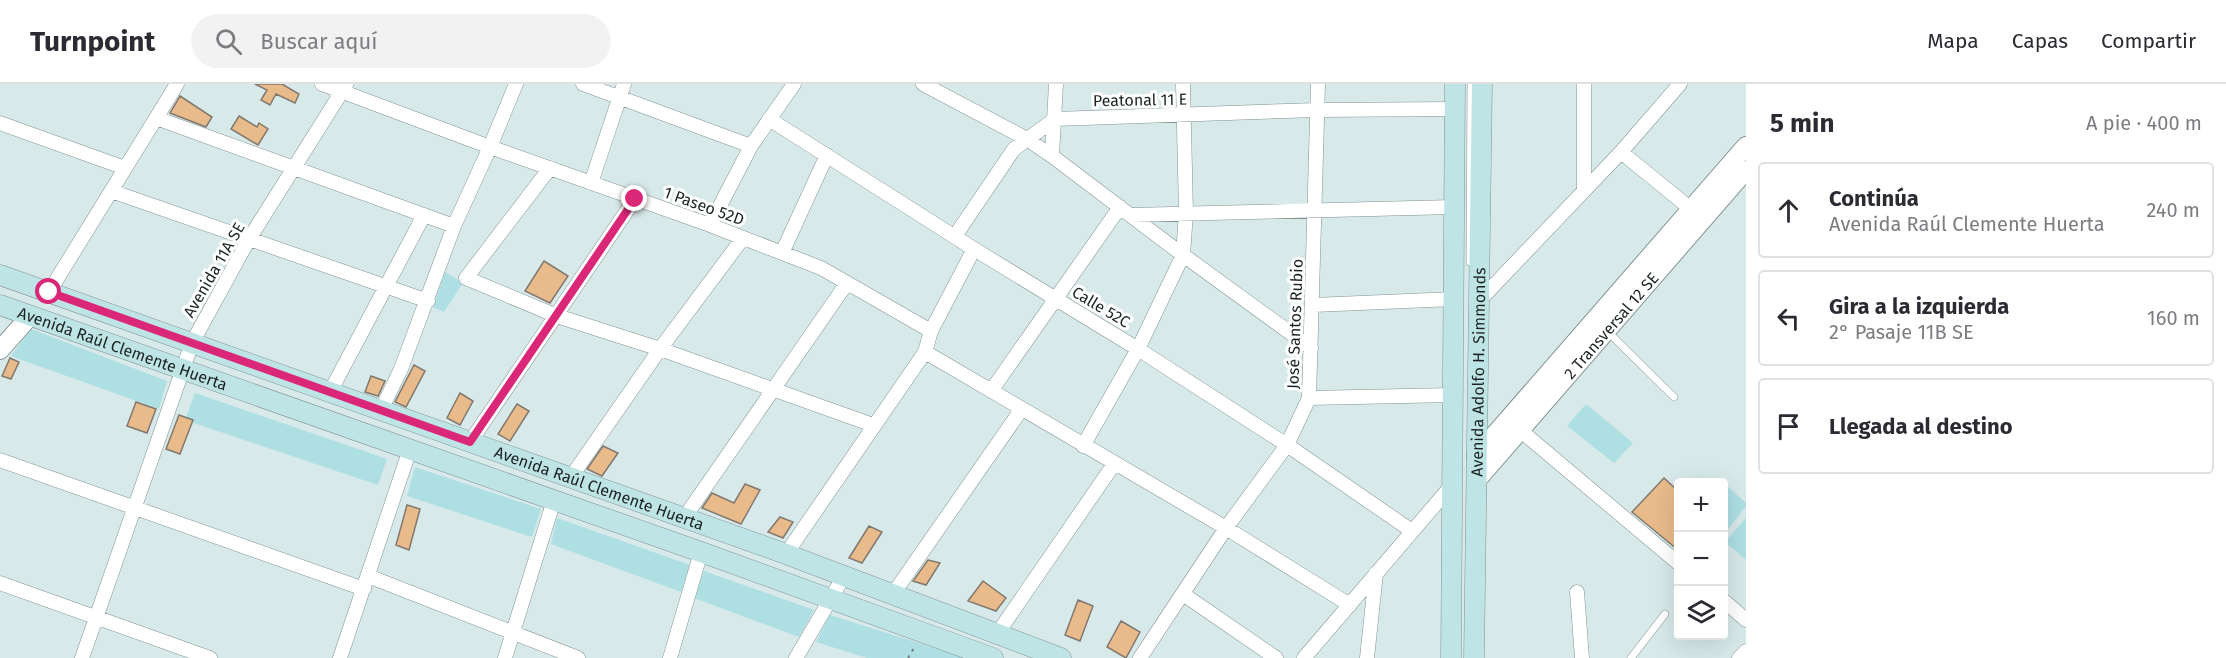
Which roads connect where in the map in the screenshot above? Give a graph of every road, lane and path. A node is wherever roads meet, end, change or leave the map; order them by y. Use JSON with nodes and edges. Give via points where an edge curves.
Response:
{"nodes":[{"id":1,"x":177,"y":84,"type":"edge"},
{"id":2,"x":322,"y":84,"type":"edge"},
{"id":3,"x":516,"y":84,"type":"edge"},
{"id":4,"x":583,"y":84,"type":"edge"},
{"id":5,"x":794,"y":84,"type":"edge"},
{"id":6,"x":923,"y":84,"type":"edge"},
{"id":7,"x":1056,"y":84,"type":"edge"},
{"id":8,"x":1183,"y":84,"type":"edge"},
{"id":9,"x":1318,"y":84,"type":"edge"},
{"id":10,"x":1455,"y":84,"type":"edge"},
{"id":11,"x":1463,"y":84,"type":"edge"},
{"id":12,"x":1471,"y":84,"type":"edge"},
{"id":13,"x":1482,"y":84,"type":"edge"},
{"id":14,"x":1584,"y":84,"type":"edge"},
{"id":15,"x":1680,"y":84,"type":"edge"},
{"id":16,"x":344,"y":88,"type":"edge"},
{"id":17,"x":622,"y":90,"type":"edge"},
{"id":18,"x":1455,"y":109,"type":"junction"},
{"id":19,"x":1317,"y":110,"type":"junction"},
{"id":20,"x":1182,"y":116,"type":"junction"},
{"id":21,"x":156,"y":118,"type":"junction"},
{"id":22,"x":769,"y":118,"type":"junction"},
{"id":23,"x":1055,"y":119,"type":"junction"},
{"id":24,"x":0,"y":123,"type":"edge"},
{"id":25,"x":1027,"y":139,"type":"junction"},
{"id":26,"x":751,"y":146,"type":"junction"},
{"id":27,"x":1746,"y":146,"type":"edge"},
{"id":28,"x":490,"y":147,"type":"junction"},
{"id":29,"x":1621,"y":152,"type":"junction"},
{"id":30,"x":827,"y":155,"type":"junction"},
{"id":31,"x":1052,"y":156,"type":"junction"},
{"id":32,"x":125,"y":168,"type":"junction"},
{"id":33,"x":550,"y":168,"type":"junction"},
{"id":34,"x":295,"y":169,"type":"junction"},
{"id":35,"x":1746,"y":170,"type":"edge"},
{"id":36,"x":591,"y":183,"type":"junction"},
{"id":37,"x":1584,"y":190,"type":"junction"},
{"id":38,"x":111,"y":191,"type":"junction"},
{"id":39,"x":635,"y":199,"type":"junction"},
{"id":40,"x":1454,"y":207,"type":"junction"},
{"id":41,"x":1691,"y":209,"type":"junction"},
{"id":42,"x":1316,"y":210,"type":"junction"},
{"id":43,"x":1125,"y":211,"type":"junction"},
{"id":44,"x":1186,"y":213,"type":"junction"},
{"id":45,"x":424,"y":215,"type":"junction"},
{"id":46,"x":710,"y":225,"type":"junction"},
{"id":47,"x":454,"y":226,"type":"junction"},
{"id":48,"x":955,"y":236,"type":"junction"},
{"id":49,"x":743,"y":238,"type":"junction"},
{"id":50,"x":249,"y":239,"type":"junction"},
{"id":51,"x":974,"y":249,"type":"junction"},
{"id":52,"x":782,"y":253,"type":"junction"},
{"id":53,"x":1183,"y":255,"type":"junction"},
{"id":54,"x":0,"y":275,"type":"edge"},
{"id":55,"x":1470,"y":276,"type":"dead end"},
{"id":56,"x":847,"y":283,"type":"junction"},
{"id":57,"x":386,"y":287,"type":"junction"},
{"id":58,"x":49,"y":292,"type":"junction"},
{"id":59,"x":0,"y":297,"type":"edge"},
{"id":60,"x":1056,"y":299,"type":"junction"},
{"id":61,"x":1454,"y":299,"type":"junction"},
{"id":62,"x":1479,"y":301,"type":"junction"},
{"id":63,"x":428,"y":302,"type":"junction"},
{"id":64,"x":0,"y":305,"type":"edge"},
{"id":65,"x":1313,"y":305,"type":"junction"},
{"id":66,"x":30,"y":316,"type":"junction"},
{"id":67,"x":557,"y":316,"type":"junction"},
{"id":68,"x":930,"y":331,"type":"junction"},
{"id":69,"x":1606,"y":331,"type":"junction"},
{"id":70,"x":192,"y":343,"type":"junction"},
{"id":71,"x":1311,"y":348,"type":"junction"},
{"id":72,"x":660,"y":349,"type":"junction"},
{"id":73,"x":1138,"y":349,"type":"junction"},
{"id":74,"x":0,"y":350,"type":"edge"},
{"id":75,"x":925,"y":352,"type":"junction"},
{"id":76,"x":184,"y":366,"type":"junction"},
{"id":77,"x":774,"y":389,"type":"junction"},
{"id":78,"x":991,"y":391,"type":"junction"},
{"id":79,"x":330,"y":392,"type":"junction"},
{"id":80,"x":1453,"y":395,"type":"junction"},
{"id":81,"x":1674,"y":397,"type":"dead end"},
{"id":82,"x":1310,"y":398,"type":"junction"},
{"id":83,"x":1469,"y":408,"type":"dead end"},
{"id":84,"x":381,"y":410,"type":"junction"},
{"id":85,"x":1021,"y":410,"type":"junction"},
{"id":86,"x":873,"y":425,"type":"junction"},
{"id":87,"x":1514,"y":425,"type":"junction"},
{"id":88,"x":470,"y":442,"type":"junction"},
{"id":89,"x":1287,"y":445,"type":"junction"},
{"id":90,"x":1083,"y":446,"type":"junction"},
{"id":91,"x":410,"y":449,"type":"junction"},
{"id":92,"x":1476,"y":456,"type":"junction"},
{"id":93,"x":0,"y":460,"type":"edge"},
{"id":94,"x":1114,"y":464,"type":"junction"},
{"id":95,"x":571,"y":477,"type":"junction"},
{"id":96,"x":1476,"y":481,"type":"junction"},
{"id":97,"x":1452,"y":485,"type":"junction"},
{"id":98,"x":554,"y":500,"type":"junction"},
{"id":99,"x":135,"y":508,"type":"junction"},
{"id":100,"x":684,"y":518,"type":"junction"},
{"id":101,"x":1226,"y":528,"type":"junction"},
{"id":102,"x":1412,"y":531,"type":"junction"},
{"id":103,"x":701,"y":552,"type":"junction"},
{"id":104,"x":786,"y":554,"type":"junction"},
{"id":105,"x":1674,"y":560,"type":"edge"},
{"id":106,"x":1376,"y":573,"type":"junction"},
{"id":107,"x":844,"y":576,"type":"junction"},
{"id":108,"x":366,"y":582,"type":"junction"},
{"id":109,"x":0,"y":583,"type":"edge"},
{"id":110,"x":1577,"y":592,"type":"dead end"},
{"id":111,"x":893,"y":594,"type":"junction"},
{"id":112,"x":1183,"y":594,"type":"junction"},
{"id":113,"x":833,"y":596,"type":"junction"},
{"id":114,"x":1350,"y":604,"type":"junction"},
{"id":115,"x":1728,"y":604,"type":"edge"},
{"id":116,"x":1665,"y":614,"type":"dead end"},
{"id":117,"x":96,"y":617,"type":"junction"},
{"id":118,"x":1746,"y":620,"type":"edge"},
{"id":119,"x":513,"y":633,"type":"junction"},
{"id":120,"x":997,"y":634,"type":"junction"},
{"id":121,"x":1746,"y":651,"type":"edge"},
{"id":122,"x":994,"y":656,"type":"edge"},
{"id":123,"x":82,"y":658,"type":"edge"},
{"id":124,"x":210,"y":658,"type":"edge"},
{"id":125,"x":340,"y":658,"type":"edge"},
{"id":126,"x":505,"y":658,"type":"edge"},
{"id":127,"x":579,"y":658,"type":"edge"},
{"id":128,"x":670,"y":658,"type":"edge"},
{"id":129,"x":796,"y":658,"type":"edge"},
{"id":130,"x":1061,"y":658,"type":"edge"},
{"id":131,"x":1140,"y":658,"type":"edge"},
{"id":132,"x":1276,"y":658,"type":"edge"},
{"id":133,"x":1304,"y":658,"type":"edge"},
{"id":134,"x":1367,"y":658,"type":"edge"},
{"id":135,"x":1451,"y":658,"type":"edge"},
{"id":136,"x":1459,"y":658,"type":"edge"},
{"id":137,"x":1467,"y":658,"type":"edge"},
{"id":138,"x":1474,"y":658,"type":"edge"},
{"id":139,"x":1582,"y":658,"type":"edge"},
{"id":140,"x":1631,"y":658,"type":"edge"},
{"id":141,"x":1739,"y":658,"type":"edge"}],
"edges":[{"from":1,"to":21,"type":"street"},
{"from":2,"to":16,"type":"street","name":"1 Paseo 52D"},
{"from":3,"to":28,"type":"street"},
{"from":4,"to":17,"type":"street"},
{"from":5,"to":22,"type":"street"},
{"from":6,"to":25,"type":"street"},
{"from":7,"to":23,"type":"street"},
{"from":8,"to":20,"type":"street"},
{"from":9,"to":19,"type":"street","name":"José Santos Rubio"},
{"from":10,"to":18,"type":"main road","name":"Avenida Adolfo H. Simmonds"},
{"from":11,"to":136,"type":"lane","name":"Avenida Adolfo H. Simmonds"},
{"from":12,"to":55,"type":"lane","name":"Avenida Adolfo H. Simmonds"},
{"from":13,"to":62,"type":"main road","name":"Avenida Adolfo H. Simmonds"},
{"from":14,"to":37,"type":"street"},
{"from":15,"to":29,"type":"street"},
{"from":16,"to":28,"type":"street","name":"1 Paseo 52D"},
{"from":16,"to":34,"type":"street","name":"Avenida 11A SE"},
{"from":17,"to":26,"type":"street"},
{"from":17,"to":36,"type":"street"},
{"from":18,"to":19,"type":"street","name":"Peatonal 11 E"},
{"from":18,"to":40,"type":"main road","name":"Avenida Adolfo H. Simmonds"},
{"from":19,"to":20,"type":"street","name":"Peatonal 11 E"},
{"from":19,"to":42,"type":"street","name":"José Santos Rubio"},
{"from":20,"to":23,"type":"street","name":"Peatonal 11 E"},
{"from":20,"to":44,"type":"street"},
{"from":21,"to":32,"type":"street"},
{"from":21,"to":34,"type":"street"},
{"from":22,"to":26,"type":"street"},
{"from":22,"to":30,"type":"street","name":"Calle 52C"},
{"from":23,"to":25,"type":"street"},
{"from":23,"to":31,"type":"street"},
{"from":24,"to":32,"type":"street"},
{"from":25,"to":31,"type":"street"},
{"from":25,"to":48,"type":"street","via":[[1014,149]]},
{"from":26,"to":46,"type":"street"},
{"from":27,"to":41,"type":"street","name":"2 Transversal 12 SE"},
{"from":28,"to":33,"type":"street","name":"1 Paseo 52D"},
{"from":28,"to":47,"type":"street"},
{"from":29,"to":37,"type":"street"},
{"from":29,"to":41,"type":"street"},
{"from":30,"to":48,"type":"street","name":"Calle 52C"},
{"from":30,"to":52,"type":"street"},
{"from":31,"to":43,"type":"street"},
{"from":32,"to":38,"type":"street"},
{"from":33,"to":36,"type":"street","name":"1 Paseo 52D"},
{"from":33,"to":67,"type":"street","via":[[466,278]]},
{"from":34,"to":45,"type":"street"},
{"from":34,"to":50,"type":"street","name":"Avenida 11A SE"},
{"from":35,"to":69,"type":"street","name":"2 Transversal 12 SE"},
{"from":36,"to":39,"type":"street","name":"1 Paseo 52D"},
{"from":37,"to":62,"type":"street"},
{"from":38,"to":50,"type":"street"},
{"from":38,"to":58,"type":"street"},
{"from":39,"to":46,"type":"street","name":"1 Paseo 52D"},
{"from":39,"to":67,"type":"street"},
{"from":40,"to":42,"type":"street"},
{"from":40,"to":61,"type":"main road","name":"Avenida Adolfo H. Simmonds"},
{"from":41,"to":87,"type":"street","name":"2 Transversal 12 SE"},
{"from":42,"to":44,"type":"street"},
{"from":42,"to":65,"type":"street","name":"José Santos Rubio"},
{"from":43,"to":44,"type":"street"},
{"from":43,"to":53,"type":"street"},
{"from":43,"to":60,"type":"street"},
{"from":44,"to":53,"type":"street"},
{"from":45,"to":47,"type":"street"},
{"from":45,"to":57,"type":"street"},
{"from":46,"to":49,"type":"street","name":"1 Paseo 52D"},
{"from":47,"to":63,"type":"street"},
{"from":48,"to":51,"type":"street","name":"Calle 52C"},
{"from":49,"to":52,"type":"street","name":"1 Paseo 52D"},
{"from":49,"to":72,"type":"street"},
{"from":50,"to":57,"type":"street"},
{"from":50,"to":70,"type":"street","name":"Avenida 11A SE"},
{"from":51,"to":60,"type":"street","name":"Calle 52C"},
{"from":51,"to":68,"type":"street"},
{"from":52,"to":56,"type":"street","name":"1 Paseo 52D"},
{"from":53,"to":71,"type":"street"},
{"from":53,"to":73,"type":"street"},
{"from":54,"to":58,"type":"main road","name":"Avenida Raúl Clemente Huerta"},
{"from":56,"to":68,"type":"street","name":"1 Paseo 52D"},
{"from":56,"to":77,"type":"street"},
{"from":57,"to":63,"type":"street"},
{"from":57,"to":79,"type":"street"},
{"from":58,"to":70,"type":"main road","name":"Avenida Raúl Clemente Huerta"},
{"from":59,"to":76,"type":"lane"},
{"from":60,"to":73,"type":"street","name":"Calle 52C"},
{"from":60,"to":78,"type":"street"},
{"from":61,"to":65,"type":"street"},
{"from":61,"to":80,"type":"main road","name":"Avenida Adolfo H. Simmonds"},
{"from":62,"to":92,"type":"main road","name":"Avenida Adolfo H. Simmonds"},
{"from":63,"to":84,"type":"street"},
{"from":64,"to":66,"type":"main road","name":"Avenida Raúl Clemente Huerta"},
{"from":65,"to":71,"type":"street","name":"José Santos Rubio"},
{"from":66,"to":74,"type":"street"},
{"from":66,"to":76,"type":"main road","name":"Avenida Raúl Clemente Huerta"},
{"from":67,"to":72,"type":"street"},
{"from":67,"to":88,"type":"street"},
{"from":68,"to":75,"type":"street"},
{"from":69,"to":81,"type":"lane"},
{"from":69,"to":87,"type":"street","name":"2 Transversal 12 SE"},
{"from":70,"to":76,"type":"street","name":"Avenida 11A SE"},
{"from":70,"to":79,"type":"main road","name":"Avenida Raúl Clemente Huerta"},
{"from":71,"to":82,"type":"street","name":"José Santos Rubio"},
{"from":72,"to":77,"type":"street"},
{"from":72,"to":95,"type":"street"},
{"from":73,"to":89,"type":"street","name":"Calle 52C"},
{"from":73,"to":90,"type":"street"},
{"from":75,"to":78,"type":"street"},
{"from":75,"to":86,"type":"street"},
{"from":76,"to":91,"type":"main road","name":"Avenida Raúl Clemente Huerta"},
{"from":76,"to":99,"type":"street","name":"Avenida 11A SE"},
{"from":76,"to":113,"type":"lane"},
{"from":77,"to":86,"type":"street"},
{"from":77,"to":100,"type":"street"},
{"from":78,"to":85,"type":"street"},
{"from":79,"to":84,"type":"main road","name":"Avenida Raúl Clemente Huerta"},
{"from":80,"to":82,"type":"street"},
{"from":80,"to":97,"type":"main road","name":"Avenida Adolfo H. Simmonds"},
{"from":82,"to":89,"type":"street","name":"José Santos Rubio"},
{"from":83,"to":137,"type":"lane","name":"Avenida Adolfo H. Simmonds"},
{"from":84,"to":88,"type":"main road","name":"Avenida Raúl Clemente Huerta"},
{"from":85,"to":90,"type":"street"},
{"from":85,"to":111,"type":"street"},
{"from":86,"to":104,"type":"street"},
{"from":87,"to":92,"type":"street","name":"2 Transversal 12 SE"},
{"from":87,"to":96,"type":"street","name":"2 Transversal 12 SE"},
{"from":87,"to":105,"type":"street"},
{"from":88,"to":95,"type":"main road","name":"Avenida Raúl Clemente Huerta"},
{"from":89,"to":101,"type":"street","name":"José Santos Rubio"},
{"from":89,"to":102,"type":"street","name":"Calle 52C"},
{"from":90,"to":94,"type":"street"},
{"from":91,"to":98,"type":"main road","name":"Avenida Raúl Clemente Huerta"},
{"from":91,"to":108,"type":"street"},
{"from":92,"to":96,"type":"main road","name":"Avenida Adolfo H. Simmonds"},
{"from":93,"to":99,"type":"street"},
{"from":94,"to":101,"type":"street"},
{"from":94,"to":120,"type":"street"},
{"from":95,"to":100,"type":"main road","name":"Avenida Raúl Clemente Huerta"},
{"from":96,"to":138,"type":"main road","name":"Avenida Adolfo H. Simmonds"},
{"from":97,"to":102,"type":"street"},
{"from":97,"to":135,"type":"main road","name":"Avenida Adolfo H. Simmonds"},
{"from":98,"to":103,"type":"main road","name":"Avenida Raúl Clemente Huerta"},
{"from":98,"to":119,"type":"street"},
{"from":99,"to":108,"type":"street"},
{"from":99,"to":117,"type":"street","name":"Avenida 11A SE"},
{"from":100,"to":104,"type":"main road","name":"Avenida Raúl Clemente Huerta"},
{"from":101,"to":112,"type":"street","name":"José Santos Rubio"},
{"from":101,"to":114,"type":"street"},
{"from":102,"to":106,"type":"street"},
{"from":103,"to":113,"type":"main road","name":"Avenida Raúl Clemente Huerta"},
{"from":103,"to":128,"type":"street"},
{"from":104,"to":107,"type":"main road","name":"Avenida Raúl Clemente Huerta"},
{"from":106,"to":114,"type":"street"},
{"from":106,"to":134,"type":"street"},
{"from":107,"to":111,"type":"main road","name":"Avenida Raúl Clemente Huerta"},
{"from":107,"to":113,"type":"street"},
{"from":108,"to":119,"type":"street"},
{"from":108,"to":125,"type":"street"},
{"from":109,"to":117,"type":"street"},
{"from":110,"to":139,"type":"street"},
{"from":111,"to":120,"type":"main road","name":"Avenida Raúl Clemente Huerta"},
{"from":112,"to":131,"type":"street","name":"José Santos Rubio"},
{"from":112,"to":132,"type":"street"},
{"from":113,"to":122,"type":"main road","name":"Avenida Raúl Clemente Huerta"},
{"from":113,"to":129,"type":"street"},
{"from":114,"to":133,"type":"street"},
{"from":115,"to":118,"type":"street"},
{"from":116,"to":140,"type":"lane"},
{"from":117,"to":123,"type":"street","name":"Avenida 11A SE"},
{"from":117,"to":124,"type":"street"},
{"from":119,"to":126,"type":"street"},
{"from":119,"to":127,"type":"street"},
{"from":120,"to":130,"type":"main road","name":"Avenida Raúl Clemente Huerta"},
{"from":121,"to":141,"type":"street"}]}
